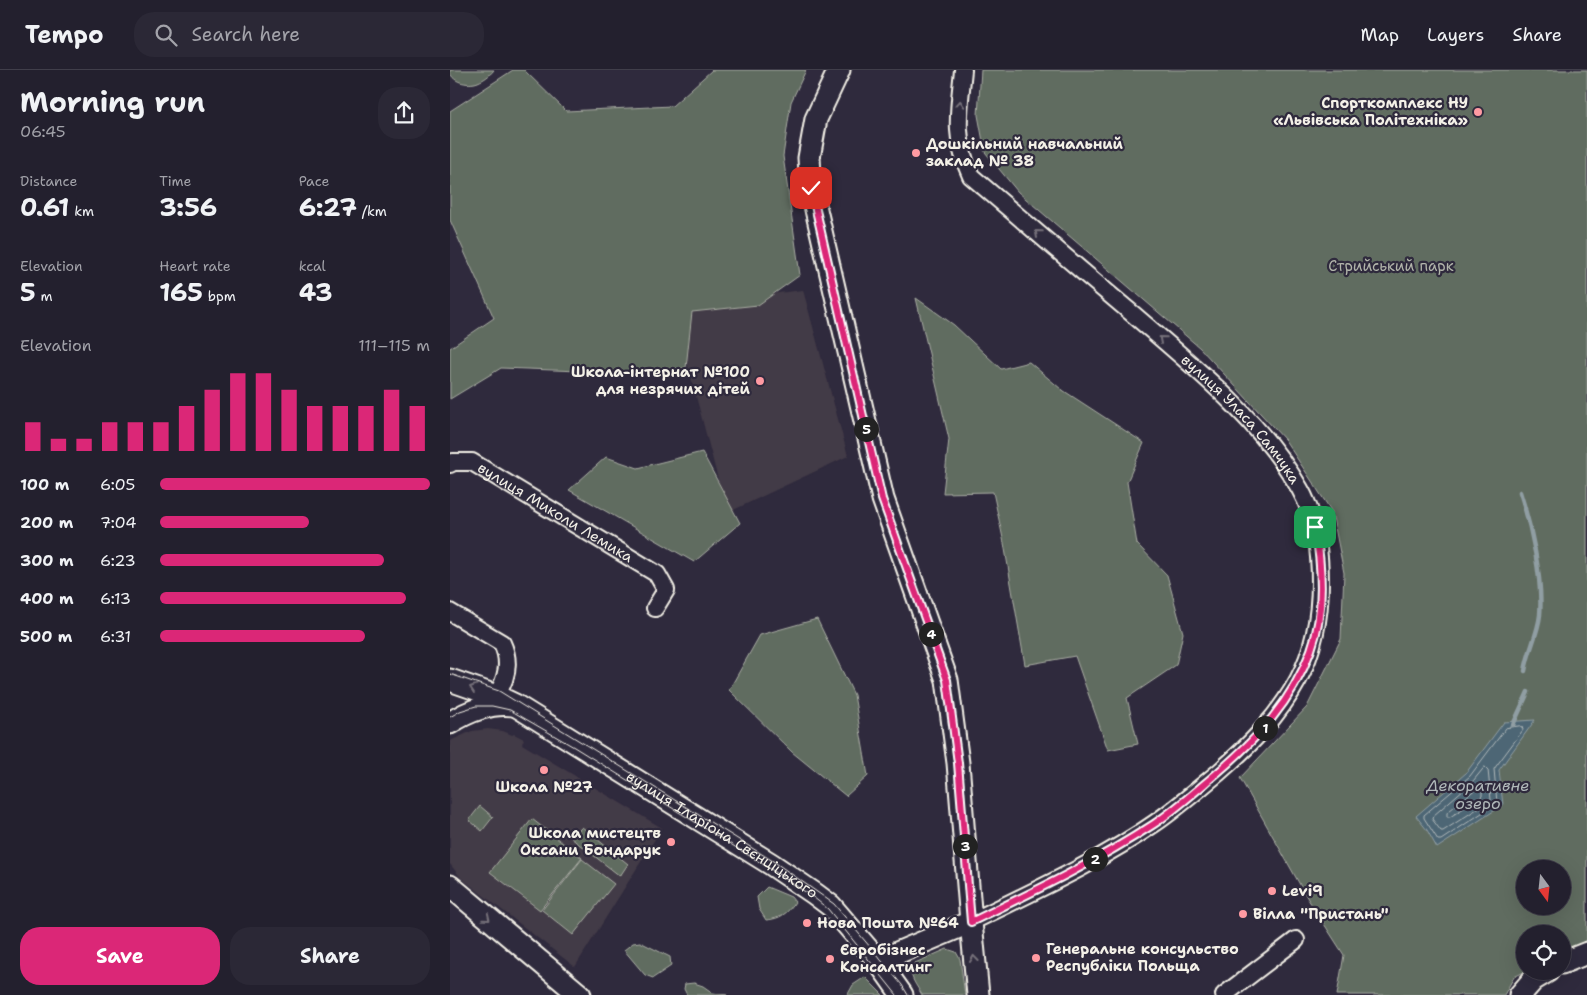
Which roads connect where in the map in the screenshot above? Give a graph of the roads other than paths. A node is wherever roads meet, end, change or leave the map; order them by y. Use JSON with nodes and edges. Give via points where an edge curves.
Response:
{"nodes":[{"id":1,"x":839,"y":70,"type":"edge"},
{"id":2,"x":962,"y":70,"type":"edge"},
{"id":3,"x":450,"y":464,"type":"edge"},
{"id":4,"x":655,"y":608,"type":"dead end"},
{"id":5,"x":450,"y":612,"type":"edge"},
{"id":6,"x":450,"y":680,"type":"edge"},
{"id":7,"x":496,"y":696,"type":"junction"},
{"id":8,"x":515,"y":705,"type":"junction"},
{"id":9,"x":450,"y":723,"type":"edge"},
{"id":10,"x":450,"y":886,"type":"edge"},
{"id":11,"x":971,"y":922,"type":"junction"},
{"id":12,"x":1296,"y":940,"type":"dead end"},
{"id":13,"x":1587,"y":953,"type":"edge"},
{"id":14,"x":1571,"y":959,"type":"edge"},
{"id":15,"x":878,"y":961,"type":"junction"},
{"id":16,"x":1533,"y":980,"type":"edge"},
{"id":17,"x":580,"y":995,"type":"edge"},
{"id":18,"x":902,"y":995,"type":"edge"},
{"id":19,"x":978,"y":995,"type":"edge"},
{"id":20,"x":1224,"y":995,"type":"edge"},
{"id":21,"x":1520,"y":995,"type":"edge"}],
"edges":[{"from":1,"to":11,"type":"main road","via":[[816,120],[809,158],[811,188],[882,499],[947,680],[958,763]]},
{"from":11,"to":2,"type":"street","name":"вулиця Уласа Самчука","one_way":true,"via":[[1107,852],[1155,823],[1234,759],[1279,711],[1299,679],[1312,649],[1320,600],[1318,544],[1309,508],[1280,458],[1257,430],[1209,380],[970,176],[958,130]]},
{"from":3,"to":4,"type":"street","name":"вулиця Миколи Лемика","via":[[472,462],[657,574],[666,590]]},
{"from":5,"to":7,"type":"street","via":[[502,643],[508,664]]},
{"from":7,"to":6,"type":"main road","name":"вулиця Іларіона Свєнціцького","one_way":true},
{"from":7,"to":8,"type":"main road","name":"вулиця Іларіона Свєнціцького"},
{"from":8,"to":9,"type":"main road","via":[[503,704],[463,714]]},
{"from":8,"to":15,"type":"main road","name":"вулиця Іларіона Свєнціцького","via":[[815,894],[831,906]]},
{"from":10,"to":17,"type":"main road","one_way":true},
{"from":11,"to":15,"type":"main road","name":"вулиця Уласа Самчука"},
{"from":19,"to":11,"type":"main road","one_way":true},
{"from":12,"to":20,"type":"street"},
{"from":13,"to":14,"type":"main road"},
{"from":15,"to":18,"type":"main road","name":"вулиця Іларіона Свєнціцького"},
{"from":16,"to":21,"type":"main road"}]}
